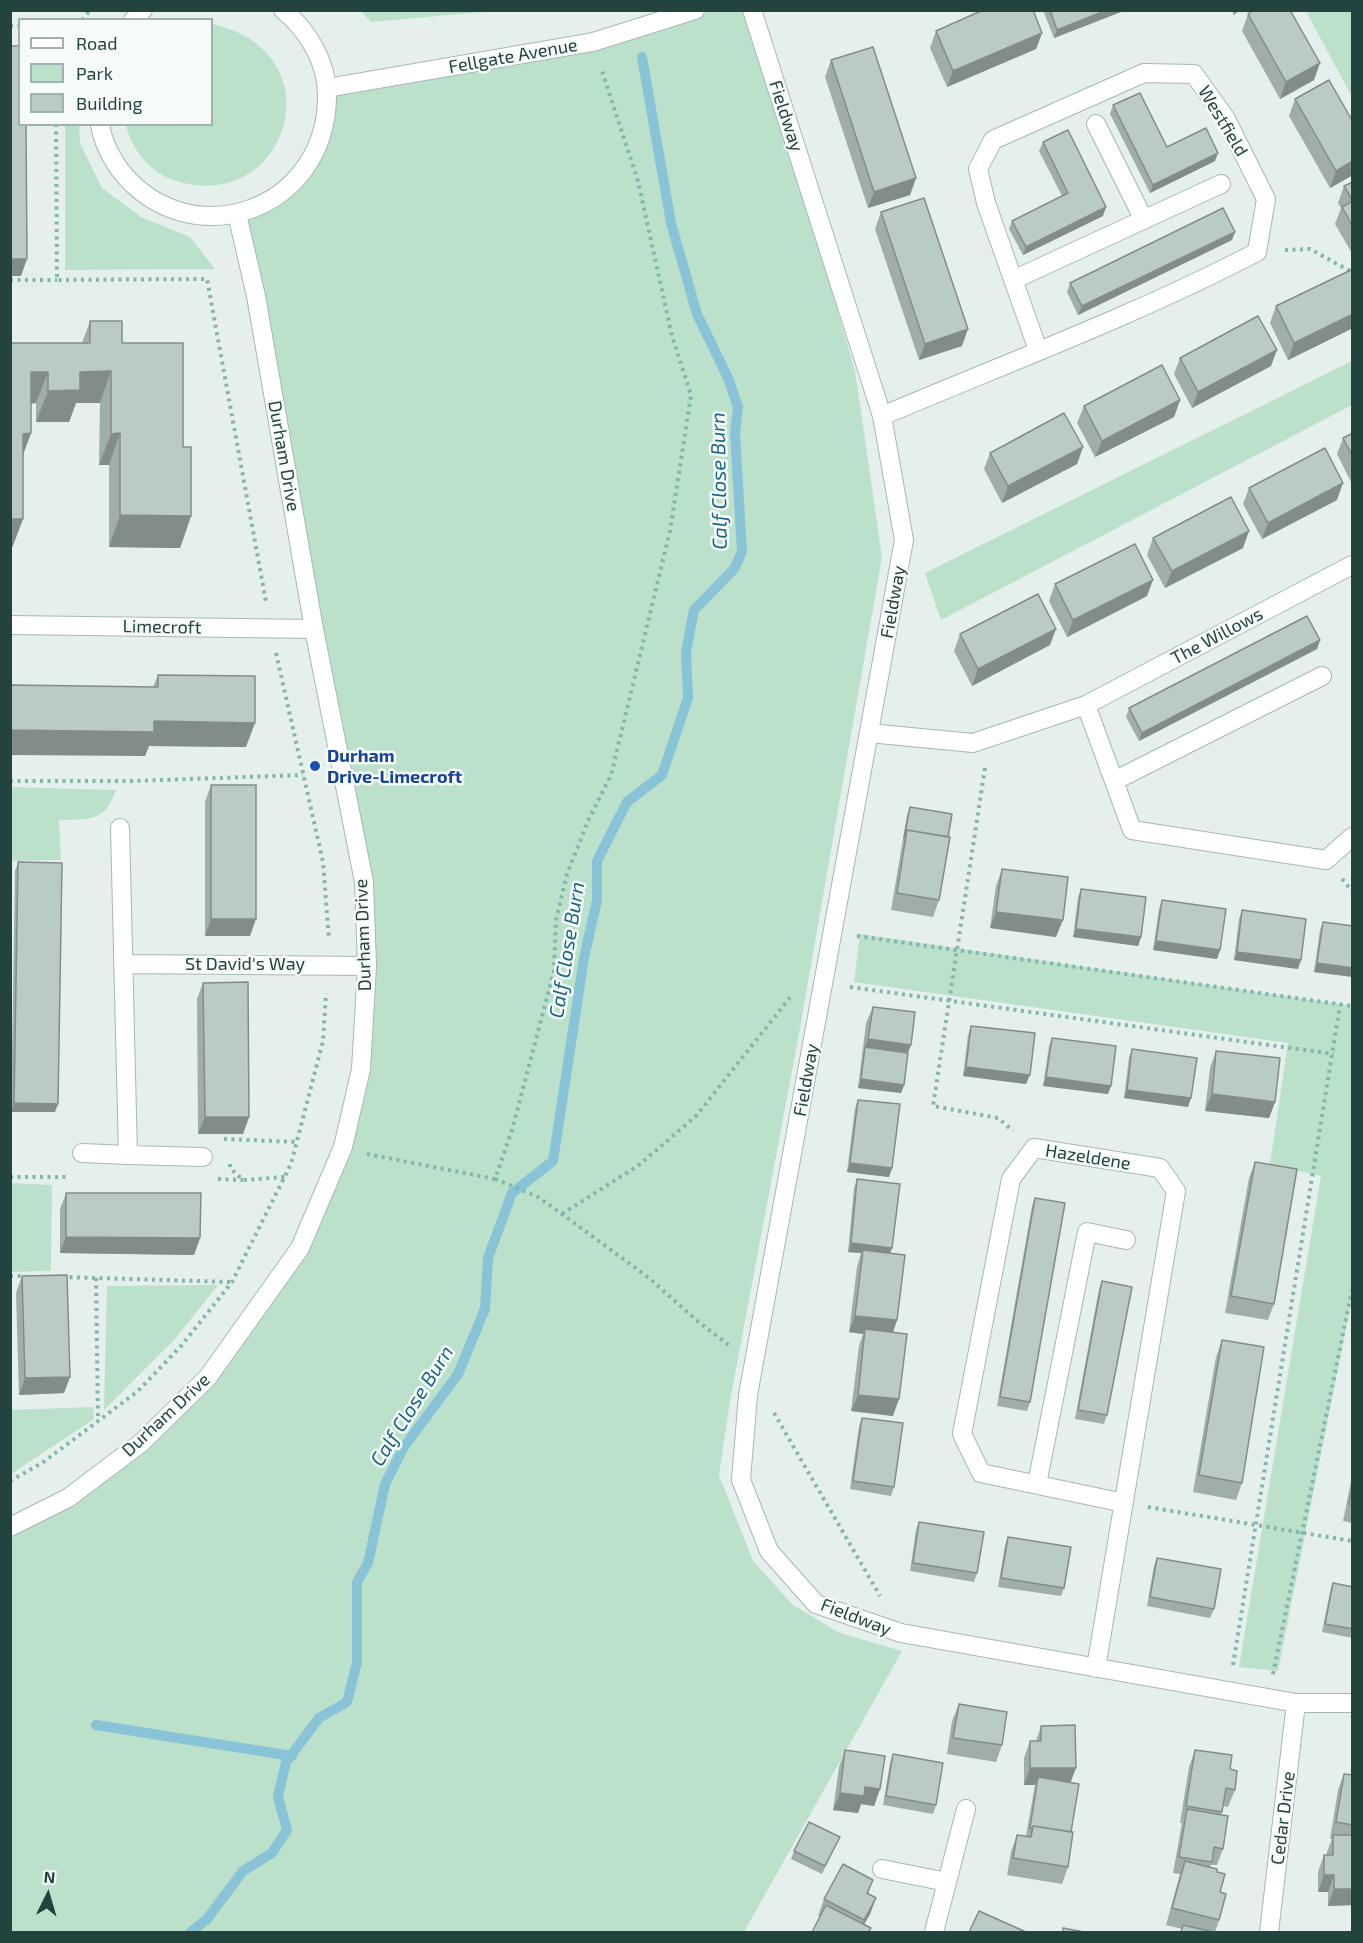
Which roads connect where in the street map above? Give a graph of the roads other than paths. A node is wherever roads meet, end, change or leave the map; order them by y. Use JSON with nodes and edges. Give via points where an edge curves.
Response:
{"nodes":[{"id":1,"x":282,"y":10,"type":"edge"},
{"id":2,"x":695,"y":10,"type":"edge"},
{"id":3,"x":753,"y":10,"type":"edge"},
{"id":4,"x":327,"y":88,"type":"junction"},
{"id":5,"x":1095,"y":124,"type":"dead end"},
{"id":6,"x":101,"y":126,"type":"edge"},
{"id":7,"x":1221,"y":184,"type":"dead end"},
{"id":8,"x":237,"y":214,"type":"junction"},
{"id":9,"x":1144,"y":220,"type":"junction"},
{"id":10,"x":1013,"y":280,"type":"junction"},
{"id":11,"x":1038,"y":350,"type":"junction"},
{"id":12,"x":882,"y":416,"type":"junction"},
{"id":13,"x":1352,"y":569,"type":"edge"},
{"id":14,"x":10,"y":625,"type":"edge"},
{"id":15,"x":314,"y":628,"type":"junction"},
{"id":16,"x":1322,"y":676,"type":"dead end"},
{"id":17,"x":1086,"y":705,"type":"junction"},
{"id":18,"x":869,"y":733,"type":"junction"},
{"id":19,"x":1114,"y":781,"type":"junction"},
{"id":20,"x":120,"y":828,"type":"dead end"},
{"id":21,"x":1353,"y":837,"type":"edge"},
{"id":22,"x":123,"y":964,"type":"junction"},
{"id":23,"x":367,"y":966,"type":"junction"},
{"id":24,"x":82,"y":1153,"type":"dead end"},
{"id":25,"x":128,"y":1155,"type":"junction"},
{"id":26,"x":202,"y":1157,"type":"dead end"},
{"id":27,"x":1126,"y":1240,"type":"dead end"},
{"id":28,"x":1037,"y":1485,"type":"junction"},
{"id":29,"x":1124,"y":1503,"type":"junction"},
{"id":30,"x":10,"y":1527,"type":"edge"},
{"id":31,"x":1096,"y":1668,"type":"junction"},
{"id":32,"x":1296,"y":1703,"type":"junction"},
{"id":33,"x":1353,"y":1703,"type":"edge"},
{"id":34,"x":966,"y":1809,"type":"dead end"},
{"id":35,"x":882,"y":1869,"type":"dead end"},
{"id":36,"x":947,"y":1882,"type":"junction"},
{"id":37,"x":934,"y":1932,"type":"edge"},
{"id":38,"x":1270,"y":1932,"type":"edge"}],
"edges":[{"from":1,"to":4,"type":"street","via":[[306,33],[320,60]]},
{"from":2,"to":4,"type":"street","name":"Fellgate Avenue","via":[[593,42]]},
{"from":3,"to":12,"type":"street","name":"Fieldway"},
{"from":4,"to":8,"type":"street","via":[[327,120],[318,149],[302,175],[279,196]]},
{"from":5,"to":9,"type":"street"},
{"from":6,"to":8,"type":"street","via":[[112,159],[132,185],[158,204],[198,214]]},
{"from":7,"to":9,"type":"street"},
{"from":8,"to":15,"type":"street","name":"Durham Drive","via":[[256,296]]},
{"from":9,"to":10,"type":"street"},
{"from":10,"to":11,"type":"street","name":"Westfield"},
{"from":10,"to":11,"type":"street","name":"Westfield","via":[[978,169],[993,140],[1144,73],[1194,74],[1226,119],[1266,199],[1257,252],[1210,277]]},
{"from":11,"to":12,"type":"street"},
{"from":12,"to":18,"type":"street","name":"Fieldway","via":[[904,540]]},
{"from":13,"to":17,"type":"street","name":"The Willows"},
{"from":14,"to":15,"type":"street","name":"Limecroft"},
{"from":15,"to":23,"type":"street","name":"Durham Drive","via":[[364,882]]},
{"from":16,"to":19,"type":"street"},
{"from":17,"to":18,"type":"street","name":"The Willows","via":[[974,743]]},
{"from":17,"to":19,"type":"street"},
{"from":18,"to":31,"type":"street","name":"Fieldway","via":[[752,1376],[741,1480],[769,1551],[816,1604],[901,1634]]},
{"from":19,"to":21,"type":"street","via":[[1132,830],[1326,860]]},
{"from":20,"to":22,"type":"street"},
{"from":22,"to":23,"type":"street","name":"St David's Way"},
{"from":22,"to":25,"type":"street"},
{"from":23,"to":30,"type":"street","name":"Durham Drive","via":[[361,1069],[343,1147],[300,1248],[208,1377],[141,1443],[68,1498]]},
{"from":24,"to":25,"type":"street"},
{"from":25,"to":26,"type":"street"},
{"from":27,"to":28,"type":"street","via":[[1088,1232]]},
{"from":28,"to":29,"type":"street","name":"Hazeldene"},
{"from":28,"to":29,"type":"street","name":"Hazeldene","via":[[981,1473],[962,1434],[1011,1179],[1034,1148],[1160,1168],[1176,1191]]},
{"from":29,"to":31,"type":"street","name":"Hazeldene"},
{"from":31,"to":32,"type":"street","name":"Fieldway"},
{"from":32,"to":33,"type":"street","name":"Fieldway"},
{"from":32,"to":38,"type":"street","name":"Cedar Drive"},
{"from":34,"to":36,"type":"street"},
{"from":35,"to":36,"type":"street"},
{"from":36,"to":37,"type":"street"}]}
